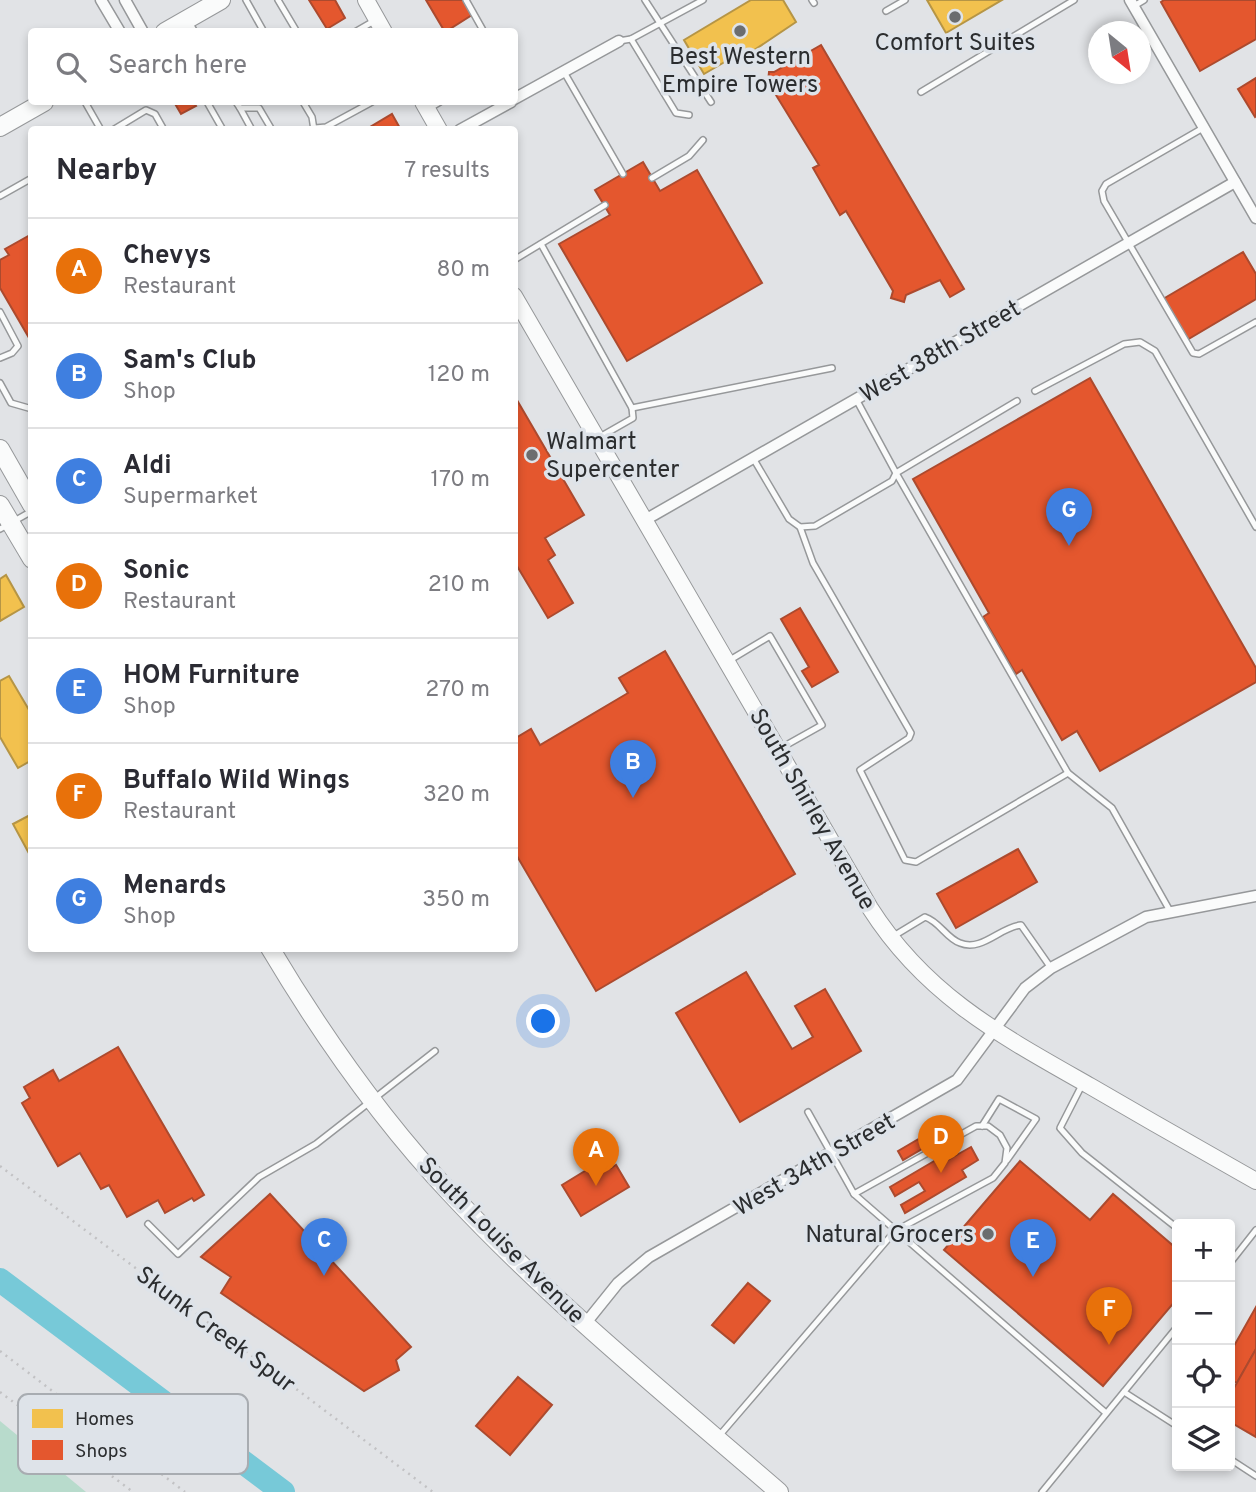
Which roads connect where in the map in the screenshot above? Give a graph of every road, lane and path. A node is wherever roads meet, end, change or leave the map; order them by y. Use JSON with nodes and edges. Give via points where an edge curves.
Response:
{"nodes":[{"id":1,"x":101,"y":0,"type":"edge"},
{"id":2,"x":125,"y":0,"type":"edge"},
{"id":3,"x":221,"y":0,"type":"edge"},
{"id":4,"x":246,"y":0,"type":"edge"},
{"id":5,"x":278,"y":0,"type":"edge"},
{"id":6,"x":366,"y":0,"type":"edge"},
{"id":7,"x":466,"y":0,"type":"edge"},
{"id":8,"x":645,"y":0,"type":"edge"},
{"id":9,"x":703,"y":0,"type":"edge"},
{"id":10,"x":905,"y":0,"type":"edge"},
{"id":11,"x":1074,"y":0,"type":"edge"},
{"id":12,"x":1136,"y":2,"type":"edge"},
{"id":13,"x":886,"y":11,"type":"dead end"},
{"id":14,"x":660,"y":24,"type":"junction"},
{"id":15,"x":191,"y":25,"type":"edge"},
{"id":16,"x":380,"y":25,"type":"edge"},
{"id":17,"x":118,"y":28,"type":"edge"},
{"id":18,"x":141,"y":28,"type":"edge"},
{"id":19,"x":262,"y":28,"type":"edge"},
{"id":20,"x":295,"y":28,"type":"edge"},
{"id":21,"x":482,"y":28,"type":"edge"},
{"id":22,"x":631,"y":39,"type":"junction"},
{"id":23,"x":619,"y":41,"type":"joint"},
{"id":24,"x":564,"y":72,"type":"junction"},
{"id":25,"x":921,"y":92,"type":"dead end"},
{"id":26,"x":518,"y":97,"type":"edge"},
{"id":27,"x":711,"y":102,"type":"dead end"},
{"id":28,"x":39,"y":105,"type":"edge"},
{"id":29,"x":87,"y":105,"type":"edge"},
{"id":30,"x":209,"y":105,"type":"edge"},
{"id":31,"x":238,"y":105,"type":"edge"},
{"id":32,"x":304,"y":105,"type":"edge"},
{"id":33,"x":366,"y":105,"type":"edge"},
{"id":34,"x":430,"y":105,"type":"edge"},
{"id":35,"x":504,"y":105,"type":"edge"},
{"id":36,"x":689,"y":115,"type":"dead end"},
{"id":37,"x":333,"y":123,"type":"junction"},
{"id":38,"x":99,"y":126,"type":"edge"},
{"id":39,"x":120,"y":126,"type":"edge"},
{"id":40,"x":162,"y":126,"type":"edge"},
{"id":41,"x":221,"y":126,"type":"edge"},
{"id":42,"x":250,"y":126,"type":"edge"},
{"id":43,"x":270,"y":126,"type":"edge"},
{"id":44,"x":313,"y":126,"type":"edge"},
{"id":45,"x":324,"y":126,"type":"edge"},
{"id":46,"x":335,"y":126,"type":"edge"},
{"id":47,"x":438,"y":126,"type":"edge"},
{"id":48,"x":467,"y":126,"type":"edge"},
{"id":49,"x":0,"y":127,"type":"edge"},
{"id":50,"x":1204,"y":127,"type":"junction"},
{"id":51,"x":703,"y":139,"type":"dead end"},
{"id":52,"x":622,"y":174,"type":"dead end"},
{"id":53,"x":652,"y":178,"type":"dead end"},
{"id":54,"x":28,"y":179,"type":"edge"},
{"id":55,"x":1235,"y":182,"type":"junction"},
{"id":56,"x":0,"y":196,"type":"edge"},
{"id":57,"x":605,"y":205,"type":"dead end"},
{"id":58,"x":1256,"y":218,"type":"edge"},
{"id":59,"x":1131,"y":242,"type":"junction"},
{"id":60,"x":541,"y":244,"type":"junction"},
{"id":61,"x":518,"y":258,"type":"edge"},
{"id":62,"x":518,"y":303,"type":"edge"},
{"id":63,"x":0,"y":312,"type":"edge"},
{"id":64,"x":1256,"y":322,"type":"edge"},
{"id":65,"x":0,"y":358,"type":"edge"},
{"id":66,"x":832,"y":368,"type":"dead end"},
{"id":67,"x":0,"y":383,"type":"edge"},
{"id":68,"x":1035,"y":391,"type":"dead end"},
{"id":69,"x":856,"y":399,"type":"junction"},
{"id":70,"x":1017,"y":401,"type":"dead end"},
{"id":71,"x":28,"y":408,"type":"edge"},
{"id":72,"x":632,"y":408,"type":"junction"},
{"id":73,"x":598,"y":438,"type":"junction"},
{"id":74,"x":0,"y":449,"type":"edge"},
{"id":75,"x":753,"y":458,"type":"junction"},
{"id":76,"x":896,"y":473,"type":"junction"},
{"id":77,"x":28,"y":498,"type":"edge"},
{"id":78,"x":0,"y":505,"type":"edge"},
{"id":79,"x":28,"y":513,"type":"edge"},
{"id":80,"x":645,"y":520,"type":"junction"},
{"id":81,"x":5,"y":526,"type":"edge"},
{"id":82,"x":800,"y":527,"type":"junction"},
{"id":83,"x":1256,"y":527,"type":"edge"},
{"id":84,"x":28,"y":554,"type":"edge"},
{"id":85,"x":727,"y":661,"type":"junction"},
{"id":86,"x":779,"y":750,"type":"junction"},
{"id":87,"x":1068,"y":773,"type":"junction"},
{"id":88,"x":1256,"y":896,"type":"edge"},
{"id":89,"x":1170,"y":911,"type":"junction"},
{"id":90,"x":890,"y":939,"type":"junction"},
{"id":91,"x":272,"y":952,"type":"edge"},
{"id":92,"x":1051,"y":968,"type":"junction"},
{"id":93,"x":992,"y":1030,"type":"junction"},
{"id":94,"x":435,"y":1051,"type":"dead end"},
{"id":95,"x":1083,"y":1082,"type":"junction"},
{"id":96,"x":373,"y":1102,"type":"junction"},
{"id":97,"x":808,"y":1112,"type":"dead end"},
{"id":98,"x":982,"y":1126,"type":"junction"},
{"id":99,"x":832,"y":1154,"type":"junction"},
{"id":100,"x":1005,"y":1163,"type":"junction"},
{"id":101,"x":0,"y":1166,"type":"edge"},
{"id":102,"x":1256,"y":1181,"type":"edge"},
{"id":103,"x":854,"y":1194,"type":"junction"},
{"id":104,"x":148,"y":1224,"type":"dead end"},
{"id":105,"x":1172,"y":1224,"type":"edge"},
{"id":106,"x":1256,"y":1230,"type":"edge"},
{"id":107,"x":895,"y":1231,"type":"junction"},
{"id":108,"x":1253,"y":1239,"type":"edge"},
{"id":109,"x":1235,"y":1258,"type":"edge"},
{"id":110,"x":585,"y":1324,"type":"junction"},
{"id":111,"x":1172,"y":1333,"type":"edge"},
{"id":112,"x":0,"y":1351,"type":"edge"},
{"id":113,"x":0,"y":1392,"type":"edge"},
{"id":114,"x":1124,"y":1392,"type":"junction"},
{"id":115,"x":56,"y":1394,"type":"edge"},
{"id":116,"x":18,"y":1406,"type":"edge"},
{"id":117,"x":1107,"y":1413,"type":"junction"},
{"id":118,"x":1172,"y":1423,"type":"edge"},
{"id":119,"x":717,"y":1438,"type":"junction"},
{"id":120,"x":1235,"y":1462,"type":"edge"},
{"id":121,"x":109,"y":1474,"type":"edge"},
{"id":122,"x":161,"y":1474,"type":"edge"},
{"id":123,"x":1256,"y":1476,"type":"edge"},
{"id":124,"x":133,"y":1492,"type":"edge"},
{"id":125,"x":185,"y":1492,"type":"edge"},
{"id":126,"x":433,"y":1492,"type":"edge"},
{"id":127,"x":779,"y":1492,"type":"edge"},
{"id":128,"x":1042,"y":1492,"type":"edge"}],
"edges":[{"from":1,"to":17,"type":"street"},
{"from":2,"to":18,"type":"street"},
{"from":3,"to":15,"type":"main road"},
{"from":4,"to":19,"type":"lane"},
{"from":5,"to":20,"type":"lane"},
{"from":6,"to":16,"type":"street"},
{"from":7,"to":21,"type":"lane"},
{"from":8,"to":14,"type":"lane"},
{"from":9,"to":14,"type":"lane"},
{"from":10,"to":13,"type":"lane"},
{"from":11,"to":25,"type":"lane"},
{"from":12,"to":50,"type":"street"},
{"from":14,"to":22,"type":"lane"},
{"from":14,"to":27,"type":"lane"},
{"from":22,"to":23,"type":"lane"},
{"from":22,"to":36,"type":"lane","via":[[676,113]]},
{"from":23,"to":24,"type":"street"},
{"from":24,"to":26,"type":"street"},
{"from":24,"to":52,"type":"lane"},
{"from":28,"to":49,"type":"main road"},
{"from":29,"to":38,"type":"lane"},
{"from":30,"to":41,"type":"lane"},
{"from":31,"to":42,"type":"lane"},
{"from":31,"to":43,"type":"lane","via":[[259,108]]},
{"from":32,"to":44,"type":"lane"},
{"from":33,"to":37,"type":"lane"},
{"from":34,"to":47,"type":"street"},
{"from":35,"to":48,"type":"street"},
{"from":37,"to":45,"type":"lane"},
{"from":37,"to":46,"type":"lane"},
{"from":39,"to":40,"type":"lane","via":[[146,110],[155,114]]},
{"from":50,"to":55,"type":"street"},
{"from":50,"to":59,"type":"lane","via":[[1106,184],[1104,201]]},
{"from":51,"to":53,"type":"lane","via":[[689,156]]},
{"from":54,"to":56,"type":"lane"},
{"from":55,"to":58,"type":"street"},
{"from":55,"to":59,"type":"street","name":"West 38th Street"},
{"from":57,"to":60,"type":"lane"},
{"from":59,"to":64,"type":"lane","via":[[1193,353],[1199,354]]},
{"from":59,"to":69,"type":"street","name":"West 38th Street"},
{"from":60,"to":61,"type":"lane"},
{"from":60,"to":72,"type":"lane"},
{"from":62,"to":73,"type":"street","name":"South Shirley Avenue"},
{"from":63,"to":65,"type":"lane","via":[[18,346]]},
{"from":66,"to":72,"type":"lane"},
{"from":67,"to":71,"type":"lane","via":[[11,403]]},
{"from":68,"to":83,"type":"lane","via":[[1124,344],[1148,346]]},
{"from":69,"to":75,"type":"street","name":"West 38th Street"},
{"from":69,"to":76,"type":"lane"},
{"from":70,"to":76,"type":"lane"},
{"from":72,"to":73,"type":"lane","via":[[633,418]]},
{"from":73,"to":80,"type":"street","name":"South Shirley Avenue"},
{"from":74,"to":77,"type":"main road"},
{"from":75,"to":80,"type":"street","name":"West 38th Street"},
{"from":75,"to":82,"type":"lane","via":[[789,519]]},
{"from":76,"to":82,"type":"lane","via":[[892,481],[815,526]]},
{"from":76,"to":87,"type":"lane"},
{"from":78,"to":81,"type":"main road"},
{"from":79,"to":81,"type":"lane"},
{"from":80,"to":85,"type":"street","name":"South Shirley Avenue"},
{"from":81,"to":84,"type":"main road"},
{"from":82,"to":87,"type":"lane","via":[[813,563],[911,733],[860,770],[905,860],[916,862]]},
{"from":85,"to":86,"type":"street","name":"South Shirley Avenue"},
{"from":85,"to":86,"type":"lane","via":[[770,636],[783,658],[822,725]]},
{"from":86,"to":90,"type":"street","name":"South Shirley Avenue"},
{"from":87,"to":89,"type":"lane","via":[[1112,808]]},
{"from":88,"to":89,"type":"street","name":"West 34th Street"},
{"from":89,"to":92,"type":"street","name":"West 34th Street","via":[[1146,917]]},
{"from":90,"to":92,"type":"lane","via":[[925,917],[955,941],[970,946],[1021,925]]},
{"from":90,"to":93,"type":"street","name":"South Shirley Avenue","via":[[929,982]]},
{"from":91,"to":96,"type":"main road","name":"South Louise Avenue"},
{"from":92,"to":93,"type":"street","name":"West 34th Street","via":[[1025,988]]},
{"from":93,"to":95,"type":"street","name":"South Shirley Avenue"},
{"from":93,"to":99,"type":"street","name":"West 34th Street","via":[[957,1080]]},
{"from":94,"to":96,"type":"lane"},
{"from":95,"to":102,"type":"street","name":"South Shirley Avenue"},
{"from":95,"to":105,"type":"lane","via":[[1060,1128],[1082,1153]]},
{"from":96,"to":104,"type":"lane","via":[[316,1144],[259,1177],[178,1254]]},
{"from":96,"to":110,"type":"main road","name":"South Louise Avenue","via":[[452,1195]]},
{"from":97,"to":99,"type":"lane"},
{"from":98,"to":100,"type":"lane","via":[[1000,1135],[1007,1148]]},
{"from":98,"to":100,"type":"lane","via":[[999,1099],[1036,1119]]},
{"from":98,"to":103,"type":"lane"},
{"from":99,"to":103,"type":"lane"},
{"from":99,"to":110,"type":"street","name":"West 34th Street","via":[[649,1257],[618,1283]]},
{"from":100,"to":107,"type":"lane","via":[[993,1178]]},
{"from":101,"to":126,"type":"path","name":"Skunk Creek Spur"},
{"from":103,"to":107,"type":"lane"},
{"from":106,"to":108,"type":"lane"},
{"from":107,"to":117,"type":"lane"},
{"from":107,"to":119,"type":"lane"},
{"from":108,"to":109,"type":"lane"},
{"from":110,"to":119,"type":"main road","name":"South Louise Avenue"},
{"from":111,"to":114,"type":"lane"},
{"from":112,"to":115,"type":"path"},
{"from":113,"to":116,"type":"path"},
{"from":114,"to":117,"type":"lane"},
{"from":114,"to":118,"type":"lane"},
{"from":117,"to":128,"type":"lane"},
{"from":119,"to":127,"type":"main road","name":"South Louise Avenue"},
{"from":120,"to":123,"type":"lane"},
{"from":121,"to":124,"type":"path"},
{"from":122,"to":125,"type":"path"}]}
